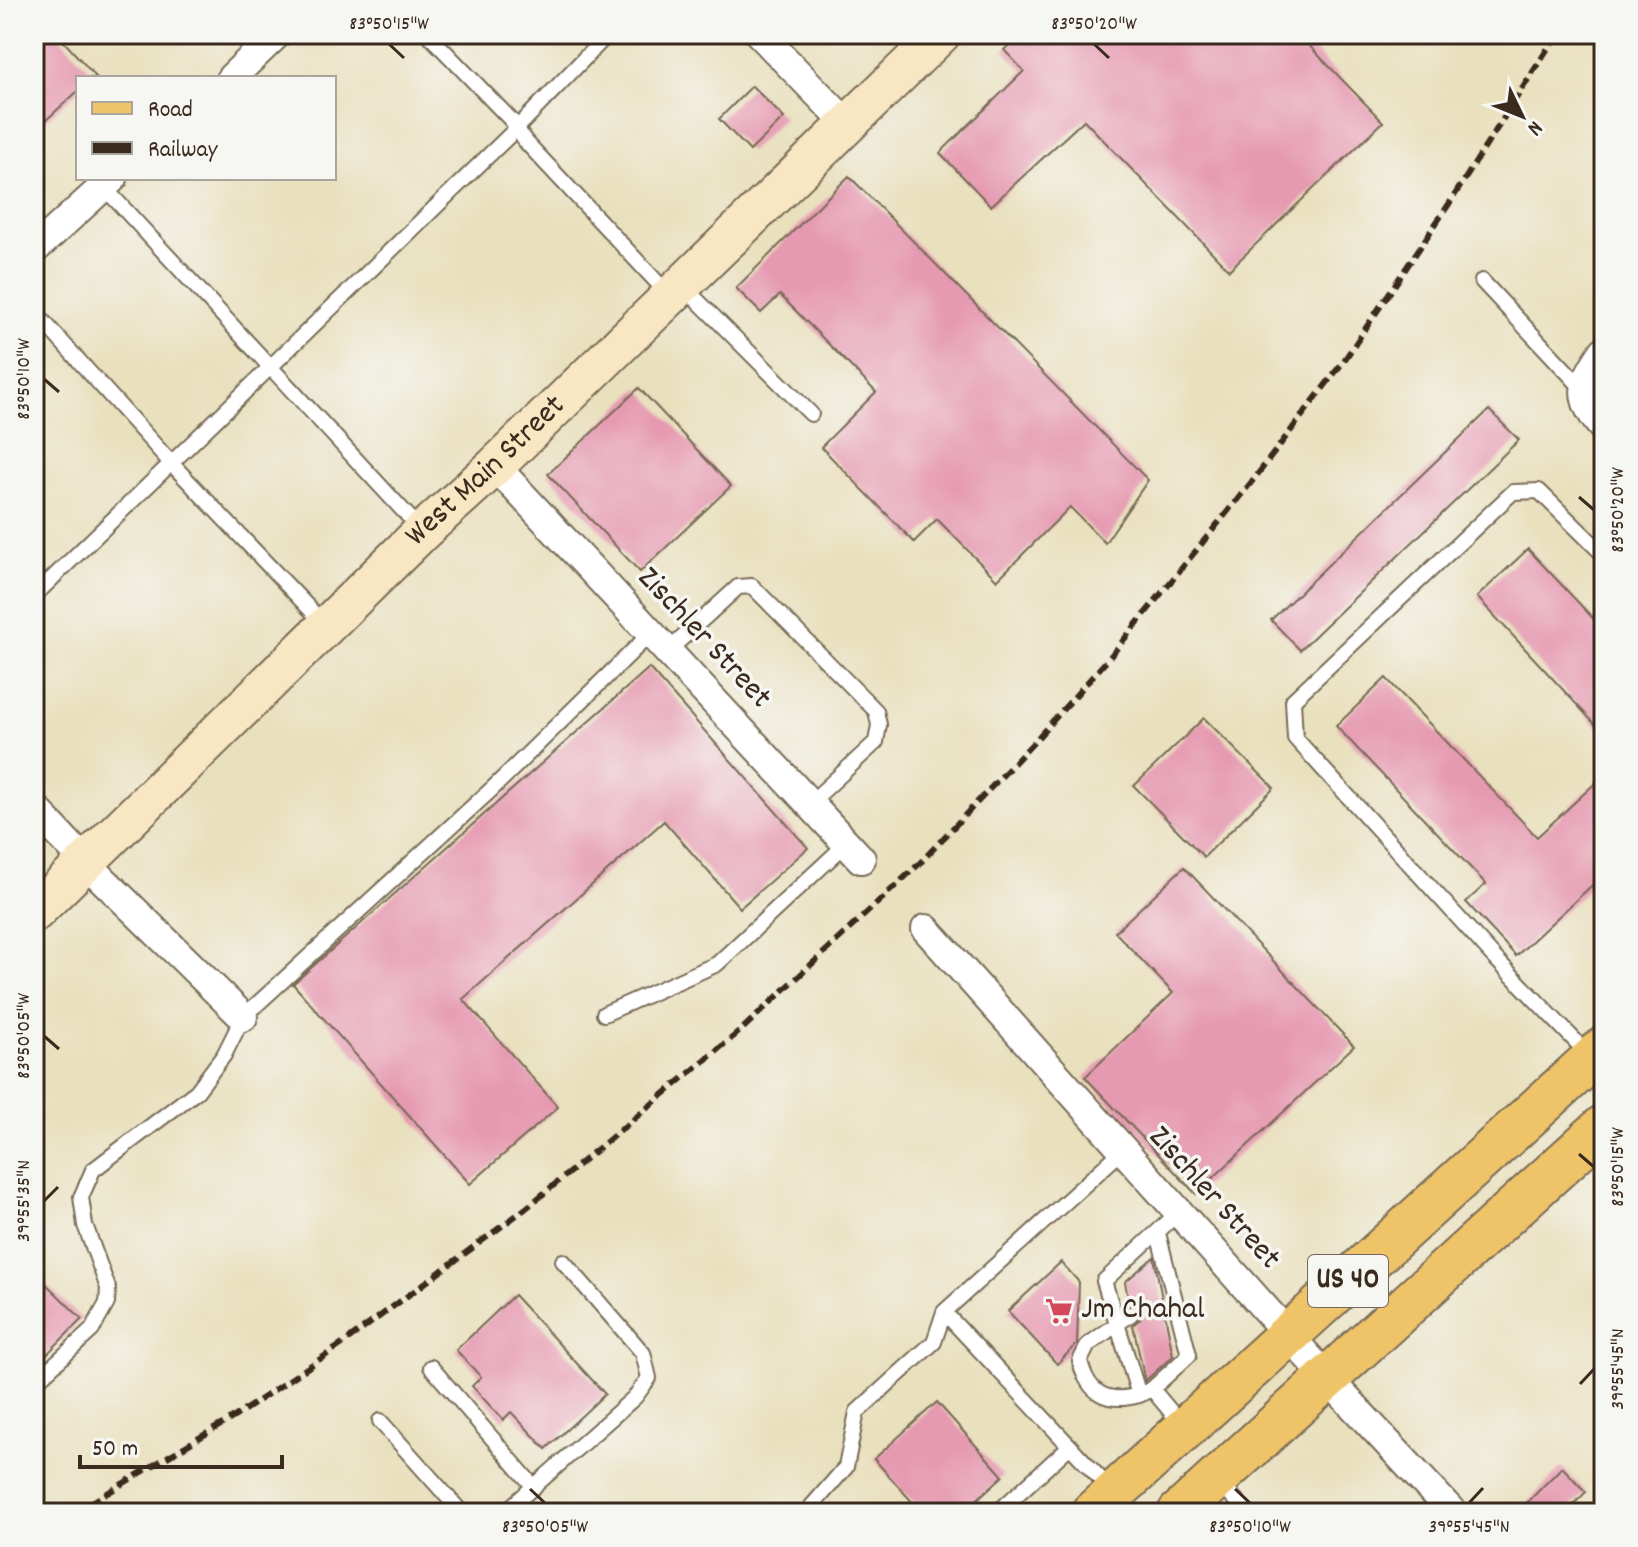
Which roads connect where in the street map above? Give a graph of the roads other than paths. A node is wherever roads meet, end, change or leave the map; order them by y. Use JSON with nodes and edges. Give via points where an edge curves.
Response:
{"nodes":[{"id":1,"x":277,"y":34,"type":"edge"},
{"id":2,"x":428,"y":34,"type":"edge"},
{"id":3,"x":608,"y":34,"type":"edge"},
{"id":4,"x":760,"y":34,"type":"edge"},
{"id":5,"x":941,"y":34,"type":"edge"},
{"id":6,"x":233,"y":76,"type":"edge"},
{"id":7,"x":847,"y":124,"type":"junction"},
{"id":8,"x":517,"y":128,"type":"junction"},
{"id":9,"x":108,"y":182,"type":"edge"},
{"id":10,"x":34,"y":250,"type":"edge"},
{"id":11,"x":1482,"y":281,"type":"dead end"},
{"id":12,"x":676,"y":291,"type":"junction"},
{"id":13,"x":34,"y":311,"type":"edge"},
{"id":14,"x":1604,"y":351,"type":"edge"},
{"id":15,"x":270,"y":367,"type":"junction"},
{"id":16,"x":1584,"y":390,"type":"junction"},
{"id":17,"x":811,"y":414,"type":"dead end"},
{"id":18,"x":1604,"y":429,"type":"edge"},
{"id":19,"x":171,"y":463,"type":"junction"},
{"id":20,"x":495,"y":466,"type":"junction"},
{"id":21,"x":422,"y":532,"type":"junction"},
{"id":22,"x":1604,"y":555,"type":"edge"},
{"id":23,"x":34,"y":596,"type":"edge"},
{"id":24,"x":326,"y":626,"type":"junction"},
{"id":25,"x":659,"y":642,"type":"junction"},
{"id":26,"x":809,"y":804,"type":"junction"},
{"id":27,"x":34,"y":807,"type":"edge"},
{"id":28,"x":854,"y":851,"type":"joint"},
{"id":29,"x":86,"y":863,"type":"junction"},
{"id":30,"x":34,"y":913,"type":"edge"},
{"id":31,"x":926,"y":929,"type":"dead end"},
{"id":32,"x":604,"y":1014,"type":"dead end"},
{"id":33,"x":243,"y":1017,"type":"junction"},
{"id":34,"x":1598,"y":1053,"type":"edge"},
{"id":35,"x":1604,"y":1126,"type":"edge"},
{"id":36,"x":1123,"y":1150,"type":"junction"},
{"id":37,"x":1179,"y":1212,"type":"junction"},
{"id":38,"x":1158,"y":1233,"type":"junction"},
{"id":39,"x":563,"y":1261,"type":"dead end"},
{"id":40,"x":944,"y":1312,"type":"junction"},
{"id":41,"x":1131,"y":1314,"type":"dead end"},
{"id":42,"x":1180,"y":1319,"type":"junction"},
{"id":43,"x":1117,"y":1325,"type":"junction"},
{"id":44,"x":1168,"y":1329,"type":"dead end"},
{"id":45,"x":1289,"y":1335,"type":"junction"},
{"id":46,"x":431,"y":1367,"type":"dead end"},
{"id":47,"x":1327,"y":1378,"type":"junction"},
{"id":48,"x":34,"y":1383,"type":"edge"},
{"id":49,"x":1145,"y":1392,"type":"junction"},
{"id":50,"x":380,"y":1421,"type":"dead end"},
{"id":51,"x":1185,"y":1429,"type":"junction"},
{"id":52,"x":1070,"y":1446,"type":"junction"},
{"id":53,"x":1216,"y":1479,"type":"junction"},
{"id":54,"x":534,"y":1487,"type":"junction"},
{"id":55,"x":1103,"y":1503,"type":"edge"},
{"id":56,"x":462,"y":1513,"type":"edge"},
{"id":57,"x":504,"y":1513,"type":"edge"},
{"id":58,"x":809,"y":1513,"type":"edge"},
{"id":59,"x":997,"y":1513,"type":"edge"},
{"id":60,"x":1179,"y":1513,"type":"edge"},
{"id":61,"x":1248,"y":1513,"type":"edge"},
{"id":62,"x":1453,"y":1513,"type":"edge"}],
"edges":[{"from":1,"to":6,"type":"street"},
{"from":2,"to":8,"type":"lane"},
{"from":3,"to":8,"type":"lane"},
{"from":4,"to":7,"type":"street"},
{"from":5,"to":7,"type":"street","name":"West Main Street"},
{"from":7,"to":12,"type":"street","name":"West Main Street"},
{"from":8,"to":12,"type":"lane"},
{"from":8,"to":15,"type":"lane"},
{"from":9,"to":10,"type":"street"},
{"from":9,"to":15,"type":"lane"},
{"from":11,"to":16,"type":"lane"},
{"from":12,"to":17,"type":"lane"},
{"from":12,"to":20,"type":"street","name":"West Main Street"},
{"from":13,"to":19,"type":"lane"},
{"from":14,"to":16,"type":"street"},
{"from":15,"to":19,"type":"lane"},
{"from":15,"to":21,"type":"lane"},
{"from":16,"to":18,"type":"street"},
{"from":19,"to":23,"type":"lane"},
{"from":19,"to":24,"type":"lane"},
{"from":20,"to":21,"type":"street","name":"West Main Street"},
{"from":20,"to":25,"type":"street","name":"Zischler Street"},
{"from":21,"to":24,"type":"street","name":"West Main Street"},
{"from":22,"to":34,"type":"lane","via":[[1539,491],[1513,492],[1293,700],[1295,738],[1494,957]]},
{"from":24,"to":29,"type":"street","name":"West Main Street"},
{"from":25,"to":26,"type":"street","name":"Zischler Street"},
{"from":25,"to":26,"type":"lane","via":[[738,587],[752,586],[876,711],[876,742]]},
{"from":25,"to":33,"type":"lane"},
{"from":26,"to":28,"type":"street","name":"Zischler Street"},
{"from":27,"to":29,"type":"street"},
{"from":28,"to":32,"type":"lane","via":[[717,964]]},
{"from":29,"to":30,"type":"street","name":"West Main Street"},
{"from":29,"to":33,"type":"street"},
{"from":31,"to":36,"type":"street","name":"Zischler Street"},
{"from":33,"to":48,"type":"lane","via":[[197,1091],[93,1170],[81,1197],[85,1225],[108,1288],[107,1303],[92,1330]]},
{"from":34,"to":45,"type":"main road","number":"US 40"},
{"from":35,"to":47,"type":"main road","number":"US 40"},
{"from":36,"to":37,"type":"street","name":"Zischler Street"},
{"from":36,"to":40,"type":"lane"},
{"from":37,"to":38,"type":"lane"},
{"from":37,"to":45,"type":"street","name":"Zischler Street"},
{"from":38,"to":42,"type":"lane","via":[[1166,1286]]},
{"from":38,"to":43,"type":"lane","via":[[1104,1281]]},
{"from":39,"to":54,"type":"lane","via":[[643,1353],[649,1378],[635,1397]]},
{"from":40,"to":52,"type":"lane"},
{"from":40,"to":58,"type":"lane","via":[[934,1342],[857,1412],[846,1467]]},
{"from":41,"to":43,"type":"lane"},
{"from":42,"to":44,"type":"lane"},
{"from":42,"to":49,"type":"lane","via":[[1189,1355]]},
{"from":43,"to":49,"type":"lane"},
{"from":43,"to":49,"type":"lane","via":[[1088,1345],[1080,1361],[1083,1372],[1100,1394],[1115,1400]]},
{"from":45,"to":47,"type":"street","name":"Zischler Street"},
{"from":45,"to":51,"type":"main road","number":"US 40"},
{"from":46,"to":54,"type":"lane"},
{"from":47,"to":53,"type":"main road","number":"US 40"},
{"from":47,"to":62,"type":"street","name":"Zischler Street"},
{"from":49,"to":51,"type":"lane"},
{"from":50,"to":56,"type":"lane"},
{"from":51,"to":55,"type":"main road","number":"US 40"},
{"from":52,"to":55,"type":"lane"},
{"from":52,"to":59,"type":"lane"},
{"from":53,"to":60,"type":"main road","number":"US 40"},
{"from":53,"to":61,"type":"lane"},
{"from":54,"to":57,"type":"lane"}]}
